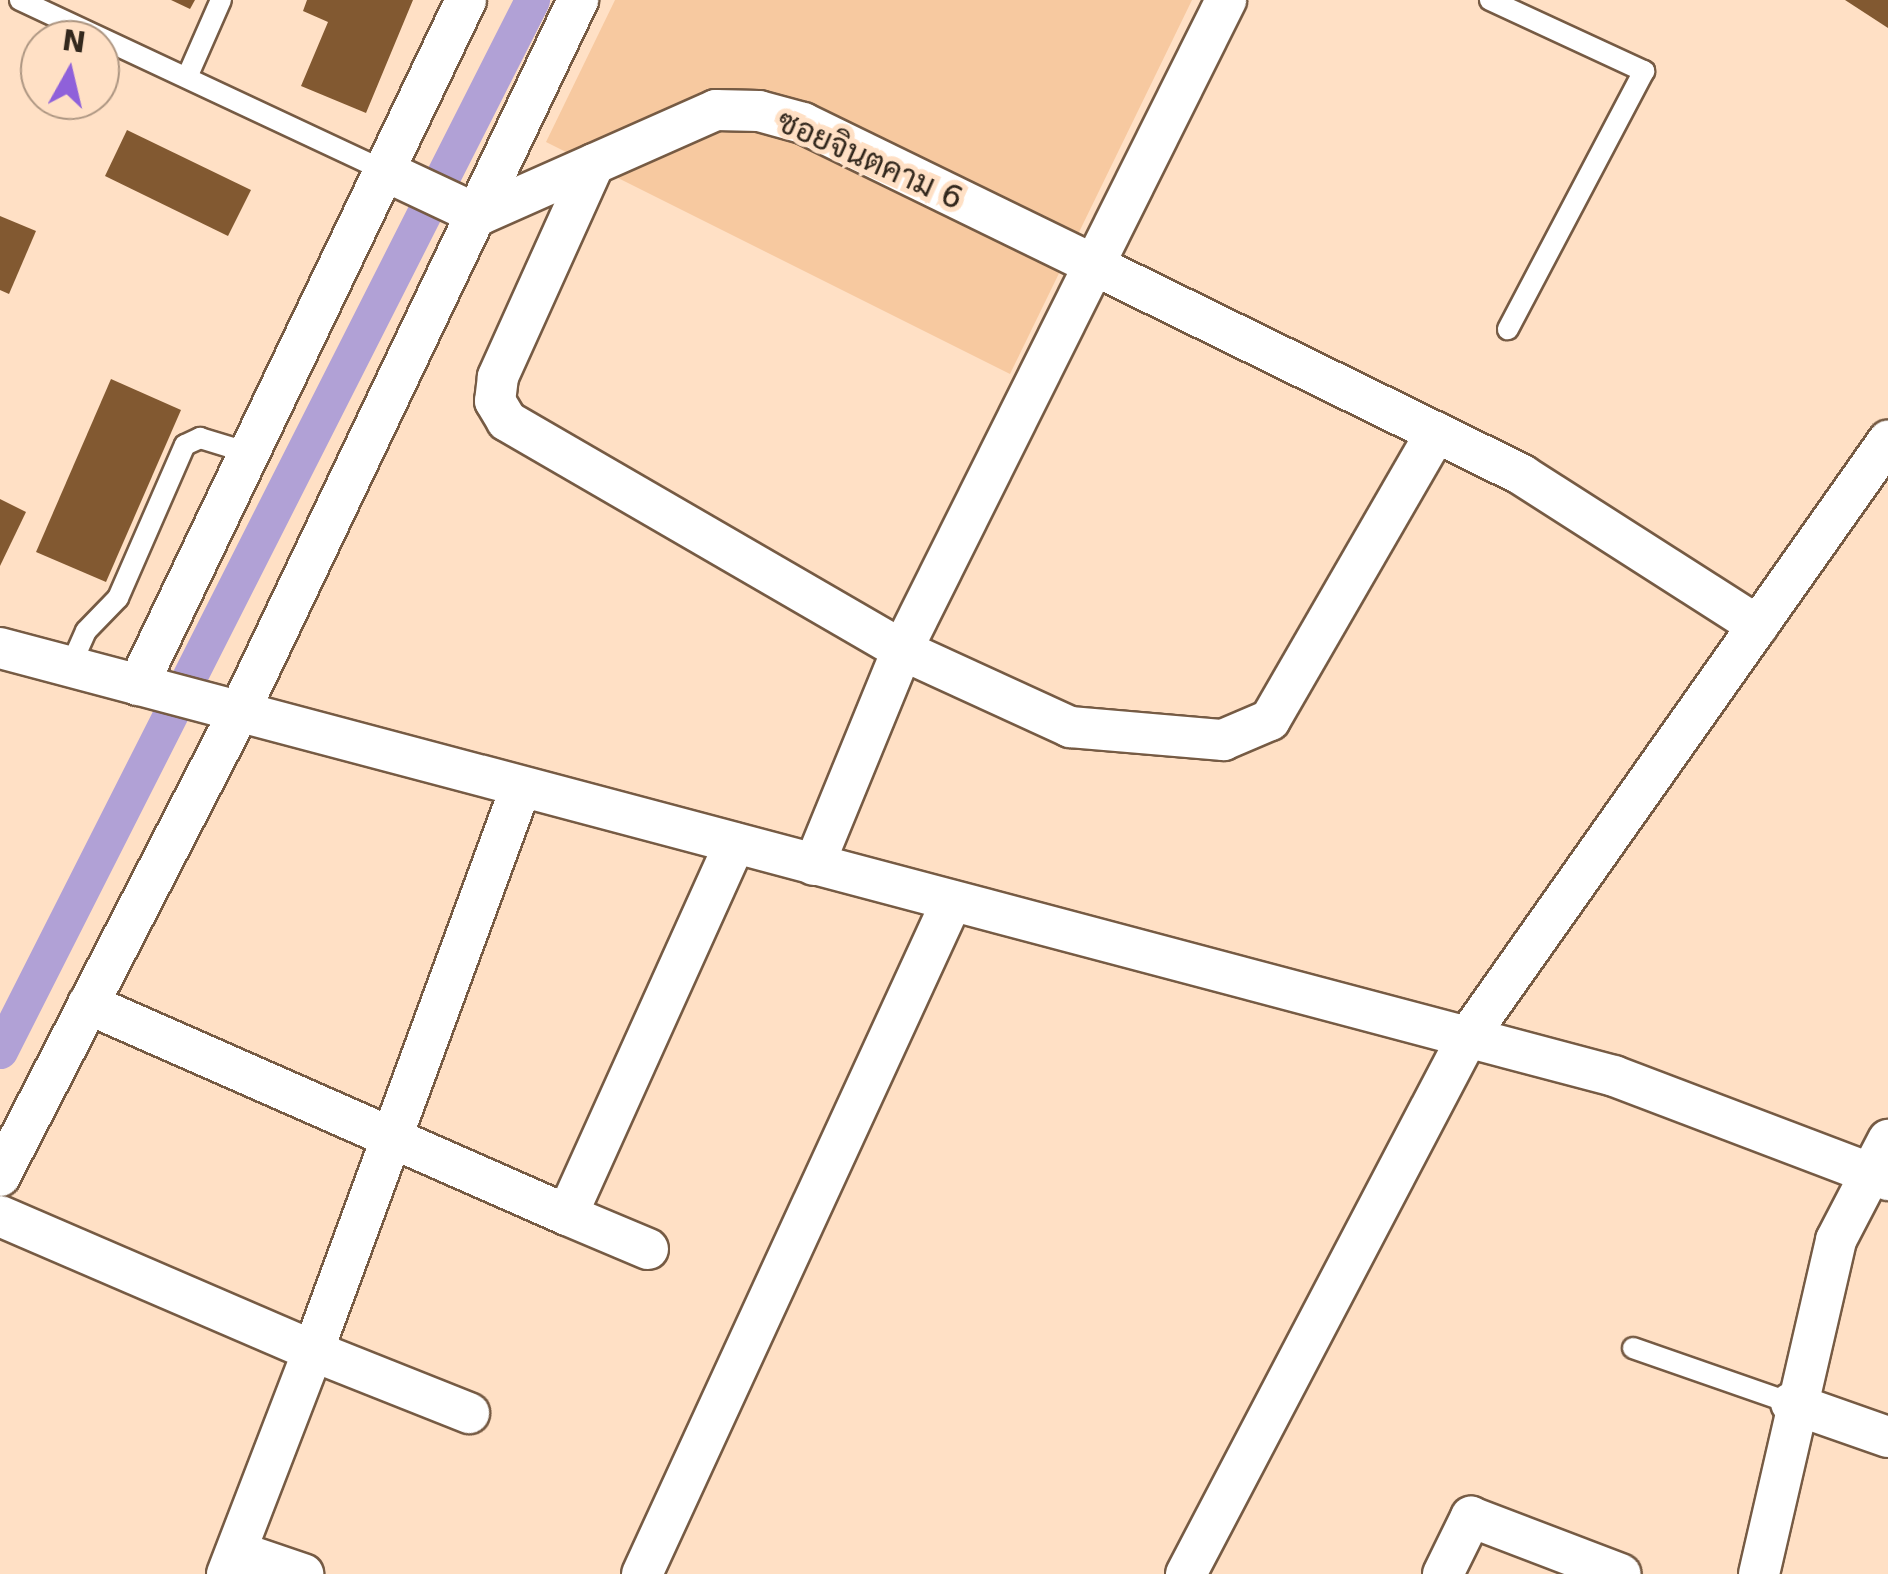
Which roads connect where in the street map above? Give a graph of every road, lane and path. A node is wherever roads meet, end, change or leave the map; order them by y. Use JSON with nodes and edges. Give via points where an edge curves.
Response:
{"nodes":[{"id":1,"x":20,"y":0,"type":"edge"},
{"id":2,"x":221,"y":0,"type":"edge"},
{"id":3,"x":466,"y":0,"type":"edge"},
{"id":4,"x":578,"y":0,"type":"edge"},
{"id":5,"x":1226,"y":0,"type":"edge"},
{"id":6,"x":1490,"y":0,"type":"edge"},
{"id":7,"x":188,"y":75,"type":"junction"},
{"id":8,"x":594,"y":164,"type":"junction"},
{"id":9,"x":388,"y":172,"type":"junction"},
{"id":10,"x":477,"y":214,"type":"junction"},
{"id":11,"x":1094,"y":266,"type":"junction"},
{"id":12,"x":1508,"y":329,"type":"dead end"},
{"id":13,"x":1436,"y":433,"type":"junction"},
{"id":14,"x":1888,"y":441,"type":"edge"},
{"id":15,"x":249,"y":453,"type":"junction"},
{"id":16,"x":1758,"y":626,"type":"junction"},
{"id":17,"x":0,"y":648,"type":"edge"},
{"id":18,"x":902,"y":650,"type":"junction"},
{"id":19,"x":70,"y":667,"type":"junction"},
{"id":20,"x":139,"y":686,"type":"junction"},
{"id":21,"x":237,"y":712,"type":"junction"},
{"id":22,"x":521,"y":787,"type":"junction"},
{"id":23,"x":735,"y":844,"type":"junction"},
{"id":24,"x":814,"y":865,"type":"junction"},
{"id":25,"x":952,"y":902,"type":"junction"},
{"id":26,"x":88,"y":1004,"type":"junction"},
{"id":27,"x":1467,"y":1038,"type":"junction"},
{"id":28,"x":392,"y":1138,"type":"junction"},
{"id":29,"x":1880,"y":1164,"type":"edge"},
{"id":30,"x":0,"y":1176,"type":"edge"},
{"id":31,"x":567,"y":1214,"type":"junction"},
{"id":32,"x":0,"y":1216,"type":"edge"},
{"id":33,"x":648,"y":1249,"type":"dead end"},
{"id":34,"x":1633,"y":1348,"type":"dead end"},
{"id":35,"x":313,"y":1351,"type":"junction"},
{"id":36,"x":1791,"y":1403,"type":"junction"},
{"id":37,"x":469,"y":1413,"type":"dead end"},
{"id":38,"x":1888,"y":1436,"type":"edge"},
{"id":39,"x":233,"y":1563,"type":"edge"},
{"id":40,"x":303,"y":1574,"type":"edge"},
{"id":41,"x":642,"y":1574,"type":"edge"},
{"id":42,"x":1186,"y":1574,"type":"edge"},
{"id":43,"x":1443,"y":1574,"type":"edge"},
{"id":44,"x":1620,"y":1574,"type":"edge"},
{"id":45,"x":1759,"y":1574,"type":"edge"}],
"edges":[{"from":1,"to":7,"type":"lane"},
{"from":2,"to":7,"type":"lane"},
{"from":3,"to":9,"type":"street"},
{"from":4,"to":10,"type":"street"},
{"from":5,"to":11,"type":"street"},
{"from":6,"to":12,"type":"lane","via":[[1644,71]]},
{"from":7,"to":9,"type":"lane"},
{"from":8,"to":10,"type":"street","name":"ซอยจินตคาม 6"},
{"from":8,"to":11,"type":"street","name":"ซอยจินตคาม 6","via":[[716,110],[758,111],[803,122]]},
{"from":8,"to":18,"type":"street","via":[[498,377],[496,401],[507,421]]},
{"from":9,"to":10,"type":"street"},
{"from":9,"to":15,"type":"street"},
{"from":10,"to":21,"type":"street"},
{"from":11,"to":13,"type":"street","name":"ซอยจินตคาม 6"},
{"from":11,"to":18,"type":"street"},
{"from":13,"to":16,"type":"street","name":"ซอยจินตคาม 6","via":[[1522,475]]},
{"from":13,"to":18,"type":"street","via":[[1270,720],[1251,735],[1201,740],[1144,727],[1070,727]]},
{"from":14,"to":16,"type":"street"},
{"from":15,"to":19,"type":"lane","via":[[200,438],[185,446],[118,598],[86,630]]},
{"from":15,"to":20,"type":"street"},
{"from":16,"to":27,"type":"street"},
{"from":17,"to":19,"type":"street"},
{"from":18,"to":24,"type":"street"},
{"from":19,"to":20,"type":"street"},
{"from":20,"to":21,"type":"street"},
{"from":21,"to":22,"type":"street"},
{"from":21,"to":26,"type":"street"},
{"from":22,"to":23,"type":"street"},
{"from":22,"to":28,"type":"street"},
{"from":23,"to":24,"type":"street"},
{"from":23,"to":31,"type":"street"},
{"from":24,"to":25,"type":"street"},
{"from":25,"to":27,"type":"street"},
{"from":25,"to":41,"type":"street"},
{"from":26,"to":28,"type":"street"},
{"from":26,"to":30,"type":"street"},
{"from":27,"to":29,"type":"street","via":[[1614,1076]]},
{"from":27,"to":42,"type":"street"},
{"from":28,"to":31,"type":"street"},
{"from":28,"to":35,"type":"street"},
{"from":29,"to":36,"type":"street"},
{"from":31,"to":33,"type":"street"},
{"from":32,"to":35,"type":"street"},
{"from":34,"to":36,"type":"lane"},
{"from":35,"to":37,"type":"street"},
{"from":35,"to":39,"type":"street"},
{"from":36,"to":38,"type":"street"},
{"from":36,"to":45,"type":"street"},
{"from":39,"to":40,"type":"street"},
{"from":43,"to":44,"type":"street","via":[[1470,1517]]}]}
